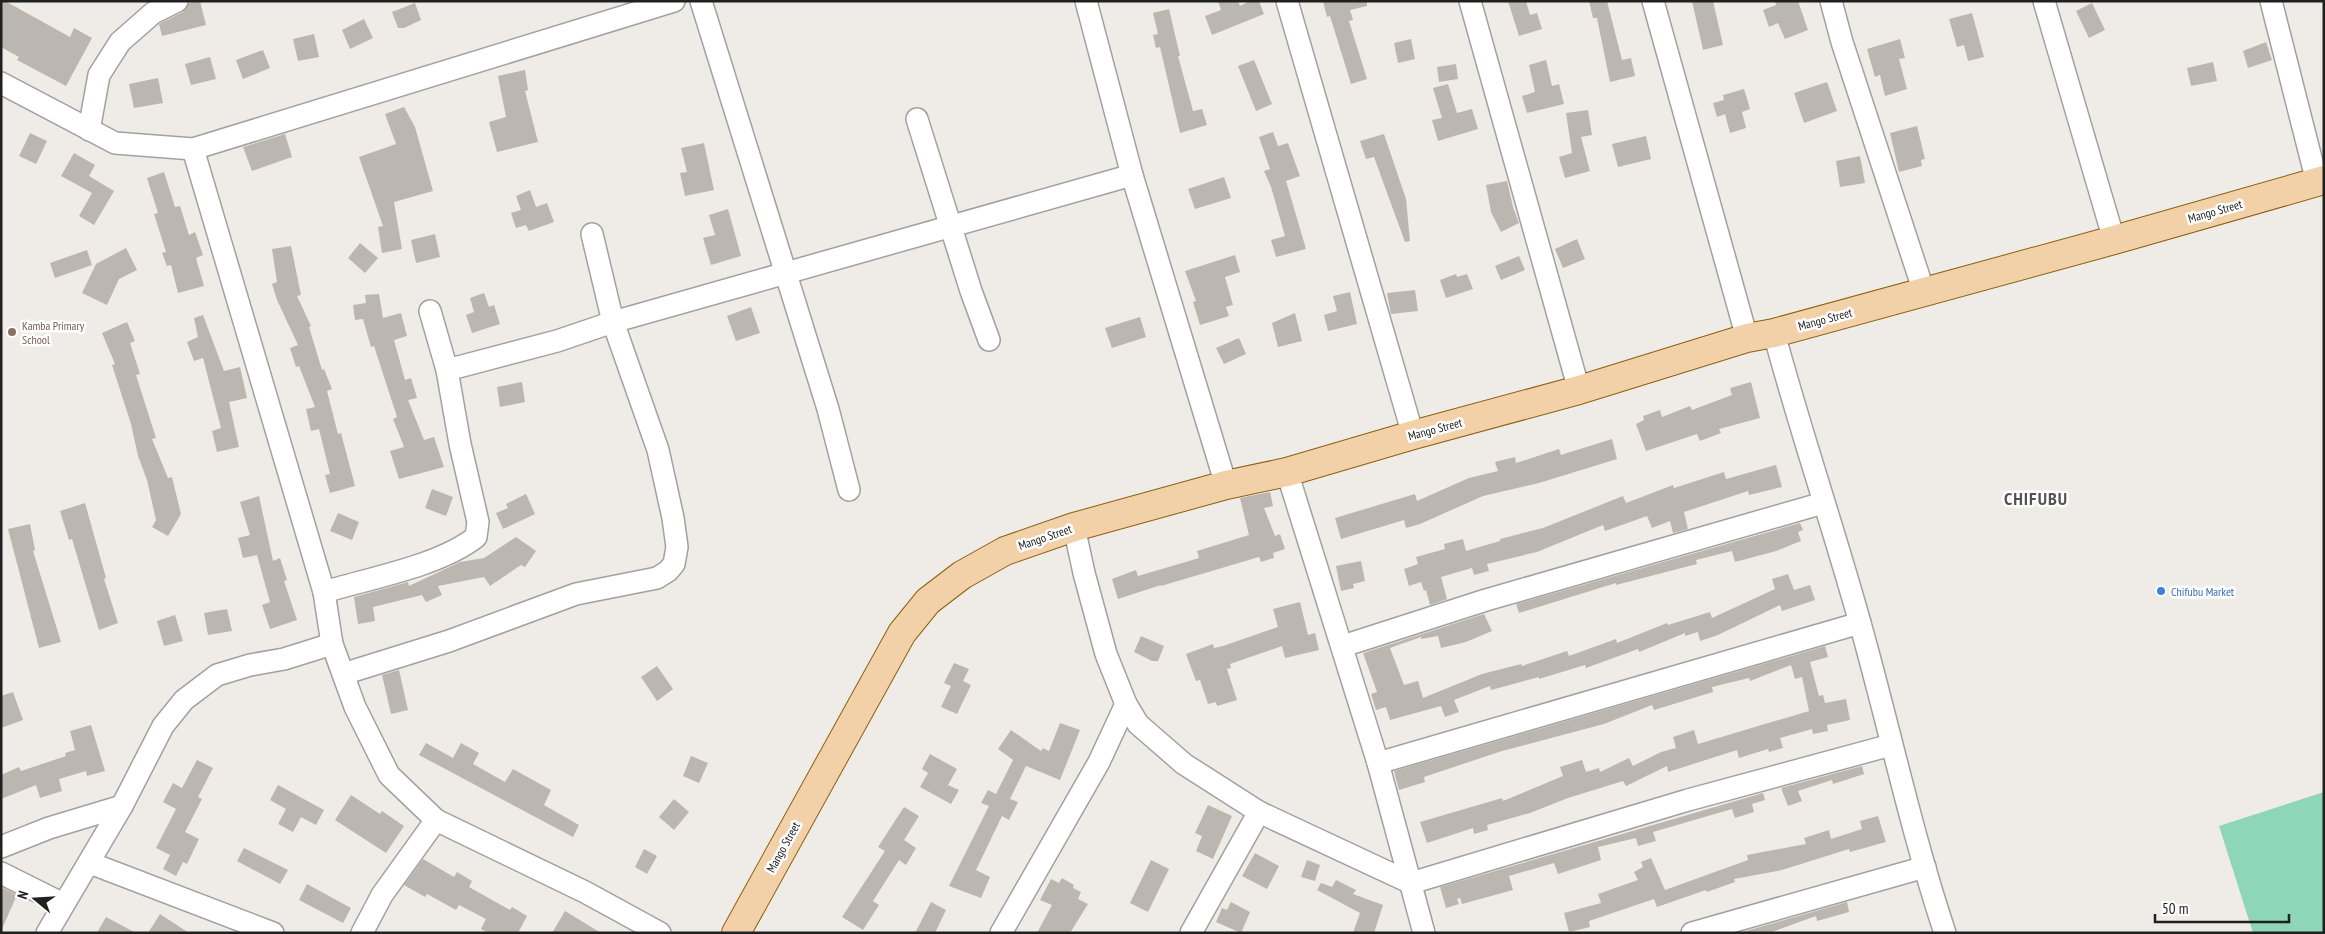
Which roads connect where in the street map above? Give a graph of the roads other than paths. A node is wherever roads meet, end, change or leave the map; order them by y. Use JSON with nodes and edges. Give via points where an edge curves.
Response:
{"nodes":[{"id":1,"x":177,"y":1,"type":"edge"},
{"id":2,"x":701,"y":1,"type":"edge"},
{"id":3,"x":1086,"y":1,"type":"edge"},
{"id":4,"x":1287,"y":1,"type":"edge"},
{"id":5,"x":1470,"y":1,"type":"edge"},
{"id":6,"x":1653,"y":1,"type":"edge"},
{"id":7,"x":1831,"y":1,"type":"edge"},
{"id":8,"x":2044,"y":1,"type":"edge"},
{"id":9,"x":2271,"y":1,"type":"edge"},
{"id":10,"x":670,"y":2,"type":"edge"},
{"id":11,"x":1,"y":83,"type":"edge"},
{"id":12,"x":917,"y":118,"type":"dead end"},
{"id":13,"x":89,"y":130,"type":"junction"},
{"id":14,"x":193,"y":149,"type":"junction"},
{"id":15,"x":1132,"y":174,"type":"junction"},
{"id":16,"x":2320,"y":181,"type":"edge"},
{"id":17,"x":952,"y":227,"type":"junction"},
{"id":18,"x":592,"y":234,"type":"dead end"},
{"id":19,"x":2114,"y":240,"type":"junction"},
{"id":20,"x":786,"y":273,"type":"junction"},
{"id":21,"x":1924,"y":292,"type":"junction"},
{"id":22,"x":430,"y":311,"type":"dead end"},
{"id":23,"x":613,"y":322,"type":"junction"},
{"id":24,"x":1774,"y":333,"type":"junction"},
{"id":25,"x":1747,"y":338,"type":"junction"},
{"id":26,"x":990,"y":340,"type":"dead end"},
{"id":27,"x":447,"y":370,"type":"junction"},
{"id":28,"x":1579,"y":390,"type":"junction"},
{"id":29,"x":1412,"y":435,"type":"junction"},
{"id":30,"x":1287,"y":472,"type":"junction"},
{"id":31,"x":1226,"y":486,"type":"junction"},
{"id":32,"x":849,"y":490,"type":"dead end"},
{"id":33,"x":1823,"y":503,"type":"junction"},
{"id":34,"x":1074,"y":527,"type":"junction"},
{"id":35,"x":324,"y":592,"type":"junction"},
{"id":36,"x":1860,"y":623,"type":"junction"},
{"id":37,"x":332,"y":644,"type":"junction"},
{"id":38,"x":1343,"y":646,"type":"junction"},
{"id":39,"x":343,"y":674,"type":"junction"},
{"id":40,"x":1126,"y":704,"type":"junction"},
{"id":41,"x":1891,"y":745,"type":"junction"},
{"id":42,"x":1378,"y":763,"type":"junction"},
{"id":43,"x":122,"y":806,"type":"junction"},
{"id":44,"x":1259,"y":812,"type":"junction"},
{"id":45,"x":436,"y":820,"type":"junction"},
{"id":46,"x":1,"y":847,"type":"edge"},
{"id":47,"x":90,"y":863,"type":"junction"},
{"id":48,"x":1925,"y":867,"type":"junction"},
{"id":49,"x":1,"y":873,"type":"edge"},
{"id":50,"x":1411,"y":883,"type":"junction"},
{"id":51,"x":63,"y":904,"type":"junction"},
{"id":52,"x":1418,"y":927,"type":"edge"},
{"id":53,"x":47,"y":933,"type":"edge"},
{"id":54,"x":273,"y":933,"type":"edge"},
{"id":55,"x":362,"y":933,"type":"edge"},
{"id":56,"x":660,"y":933,"type":"edge"},
{"id":57,"x":736,"y":933,"type":"edge"},
{"id":58,"x":1001,"y":933,"type":"edge"},
{"id":59,"x":1191,"y":933,"type":"edge"},
{"id":60,"x":1692,"y":933,"type":"edge"},
{"id":61,"x":1945,"y":933,"type":"edge"}],
"edges":[{"from":1,"to":13,"type":"street","via":[[153,13],[120,42],[99,75]]},
{"from":2,"to":20,"type":"street"},
{"from":3,"to":15,"type":"street"},
{"from":4,"to":29,"type":"street"},
{"from":5,"to":28,"type":"street"},
{"from":6,"to":25,"type":"street"},
{"from":7,"to":21,"type":"street"},
{"from":8,"to":19,"type":"street"},
{"from":9,"to":16,"type":"street"},
{"from":10,"to":14,"type":"street"},
{"from":11,"to":13,"type":"street"},
{"from":12,"to":17,"type":"street"},
{"from":13,"to":14,"type":"street","via":[[115,143]]},
{"from":14,"to":35,"type":"street"},
{"from":15,"to":17,"type":"street"},
{"from":15,"to":31,"type":"street"},
{"from":16,"to":19,"type":"main road","name":"Mango Street"},
{"from":17,"to":20,"type":"street"},
{"from":17,"to":26,"type":"street"},
{"from":18,"to":23,"type":"street"},
{"from":19,"to":21,"type":"main road","name":"Mango Street"},
{"from":20,"to":23,"type":"street"},
{"from":20,"to":32,"type":"street"},
{"from":21,"to":24,"type":"main road","name":"Mango Street"},
{"from":22,"to":27,"type":"street"},
{"from":23,"to":27,"type":"street"},
{"from":23,"to":39,"type":"street","via":[[658,450],[677,547],[674,564],[657,578],[576,594],[449,641]]},
{"from":24,"to":25,"type":"main road","name":"Mango Street"},
{"from":24,"to":33,"type":"street"},
{"from":25,"to":28,"type":"main road","name":"Mango Street"},
{"from":27,"to":35,"type":"street","via":[[478,522],[476,537],[432,560]]},
{"from":28,"to":29,"type":"main road","name":"Mango Street"},
{"from":29,"to":30,"type":"main road","name":"Mango Street"},
{"from":30,"to":31,"type":"main road","name":"Mango Street"},
{"from":30,"to":38,"type":"street"},
{"from":31,"to":34,"type":"main road","name":"Mango Street"},
{"from":33,"to":36,"type":"street"},
{"from":33,"to":38,"type":"street","via":[[1486,600]]},
{"from":34,"to":40,"type":"street","via":[[1106,654]]},
{"from":34,"to":57,"type":"main road","name":"Mango Street","via":[[1005,551],[928,601],[912,620],[860,704]]},
{"from":35,"to":37,"type":"street"},
{"from":36,"to":41,"type":"street"},
{"from":36,"to":42,"type":"street"},
{"from":37,"to":39,"type":"street"},
{"from":37,"to":43,"type":"street","via":[[217,675],[184,700],[163,726]]},
{"from":38,"to":42,"type":"street"},
{"from":39,"to":45,"type":"street","via":[[355,707],[389,775]]},
{"from":40,"to":44,"type":"street","via":[[1138,724],[1159,744]]},
{"from":40,"to":58,"type":"street","via":[[1099,762]]},
{"from":41,"to":48,"type":"street"},
{"from":41,"to":50,"type":"street","via":[[1688,800]]},
{"from":42,"to":50,"type":"street"},
{"from":43,"to":46,"type":"street"},
{"from":43,"to":47,"type":"street"},
{"from":44,"to":50,"type":"street"},
{"from":44,"to":59,"type":"street"},
{"from":45,"to":55,"type":"street","via":[[382,895]]},
{"from":45,"to":56,"type":"street","via":[[586,892]]},
{"from":47,"to":51,"type":"street"},
{"from":47,"to":54,"type":"street"},
{"from":48,"to":60,"type":"street"},
{"from":48,"to":61,"type":"street"},
{"from":49,"to":51,"type":"street"},
{"from":50,"to":52,"type":"street"},
{"from":51,"to":53,"type":"street"}]}
